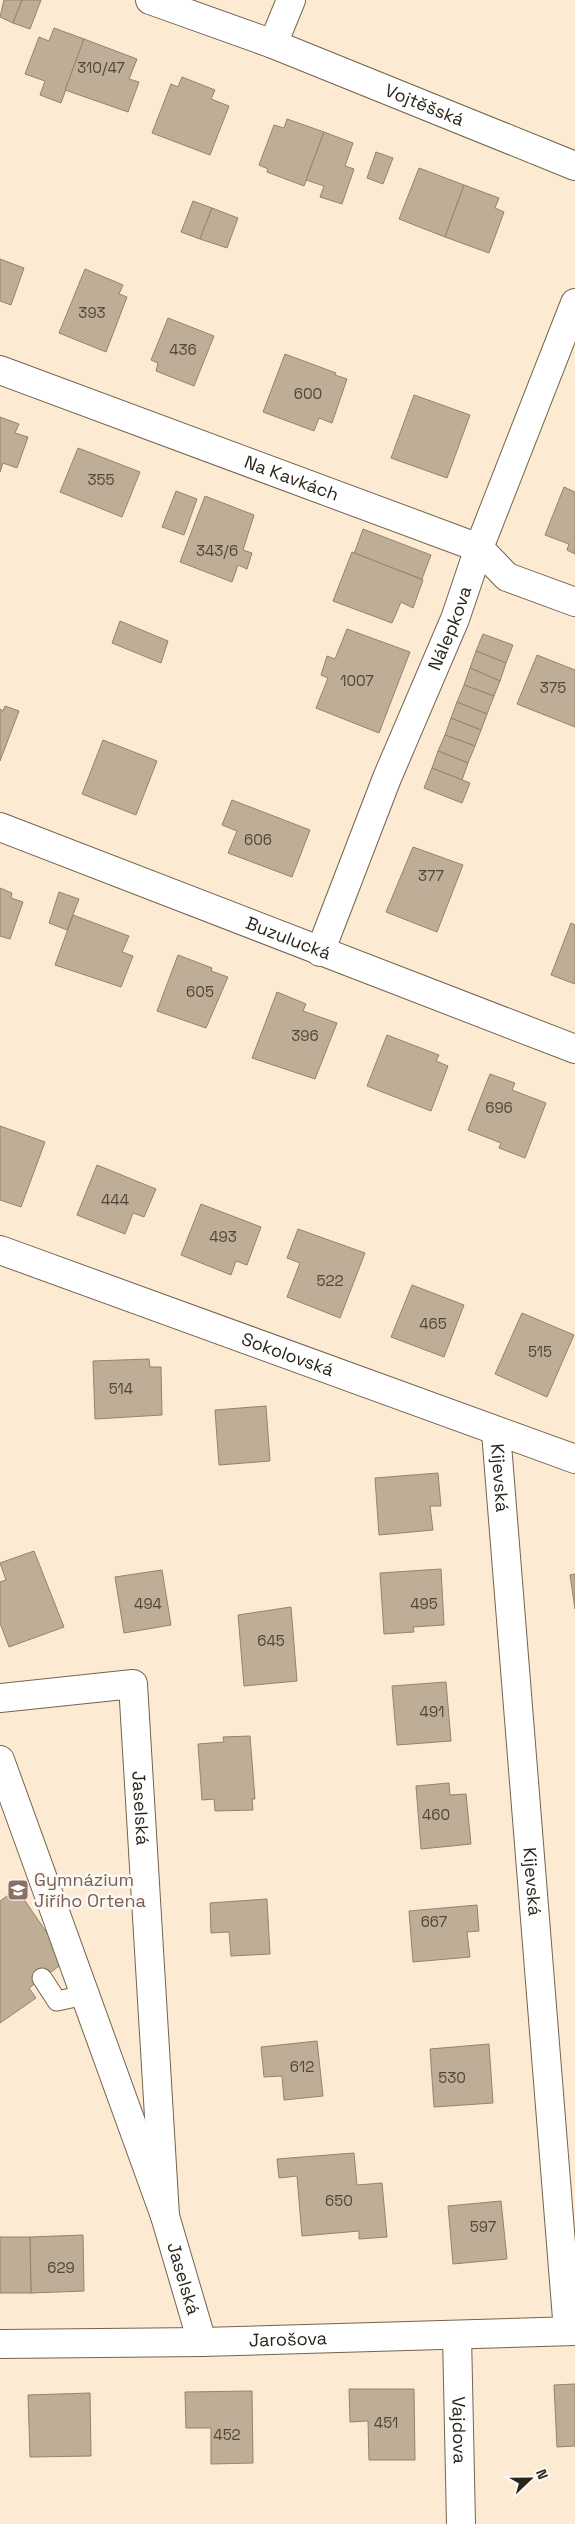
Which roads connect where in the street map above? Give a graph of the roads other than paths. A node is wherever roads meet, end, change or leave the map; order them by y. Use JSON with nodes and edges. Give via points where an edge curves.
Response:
{"nodes":[{"id":1,"x":150,"y":0,"type":"edge"},
{"id":2,"x":291,"y":0,"type":"edge"},
{"id":3,"x":273,"y":44,"type":"junction"},
{"id":4,"x":575,"y":166,"type":"edge"},
{"id":5,"x":575,"y":303,"type":"edge"},
{"id":6,"x":0,"y":370,"type":"edge"},
{"id":7,"x":479,"y":548,"type":"junction"},
{"id":8,"x":575,"y":602,"type":"edge"},
{"id":9,"x":0,"y":827,"type":"edge"},
{"id":10,"x":320,"y":952,"type":"junction"},
{"id":11,"x":575,"y":1049,"type":"edge"},
{"id":12,"x":0,"y":1250,"type":"edge"},
{"id":13,"x":496,"y":1432,"type":"junction"},
{"id":14,"x":575,"y":1459,"type":"edge"},
{"id":15,"x":0,"y":1698,"type":"edge"},
{"id":16,"x":0,"y":1760,"type":"edge"},
{"id":17,"x":42,"y":1978,"type":"dead end"},
{"id":18,"x":85,"y":1995,"type":"junction"},
{"id":19,"x":164,"y":2216,"type":"junction"},
{"id":20,"x":571,"y":2331,"type":"edge"},
{"id":21,"x":457,"y":2335,"type":"junction"},
{"id":22,"x":202,"y":2342,"type":"junction"},
{"id":23,"x":0,"y":2344,"type":"edge"},
{"id":24,"x":461,"y":2524,"type":"edge"}],
"edges":[{"from":1,"to":3,"type":"street","name":"Vojtěšská"},
{"from":2,"to":3,"type":"street"},
{"from":3,"to":4,"type":"street","name":"Vojtěšská"},
{"from":5,"to":7,"type":"street","name":"Nálepkova"},
{"from":6,"to":7,"type":"street","name":"Na Kavkách"},
{"from":7,"to":8,"type":"street","name":"Na Kavkách","via":[[507,577]]},
{"from":7,"to":10,"type":"street","name":"Nálepkova","via":[[455,619]]},
{"from":9,"to":10,"type":"street","name":"Buzulucká"},
{"from":10,"to":11,"type":"street","name":"Buzulucká"},
{"from":12,"to":13,"type":"street","name":"Sokolovská"},
{"from":13,"to":14,"type":"street","name":"Sokolovská"},
{"from":13,"to":20,"type":"street","name":"Kijevská"},
{"from":15,"to":19,"type":"street","name":"Jaselská","via":[[134,1684]]},
{"from":16,"to":18,"type":"street","name":"Jaselská"},
{"from":17,"to":18,"type":"lane","via":[[57,2002]]},
{"from":18,"to":19,"type":"street","name":"Jaselská","via":[[109,2087]]},
{"from":19,"to":22,"type":"street","name":"Jaselská"},
{"from":20,"to":21,"type":"street","name":"Jarošova"},
{"from":21,"to":22,"type":"street","name":"Jarošova"},
{"from":21,"to":24,"type":"street","name":"Vajdova"},
{"from":22,"to":23,"type":"street","name":"Jarošova"}]}
